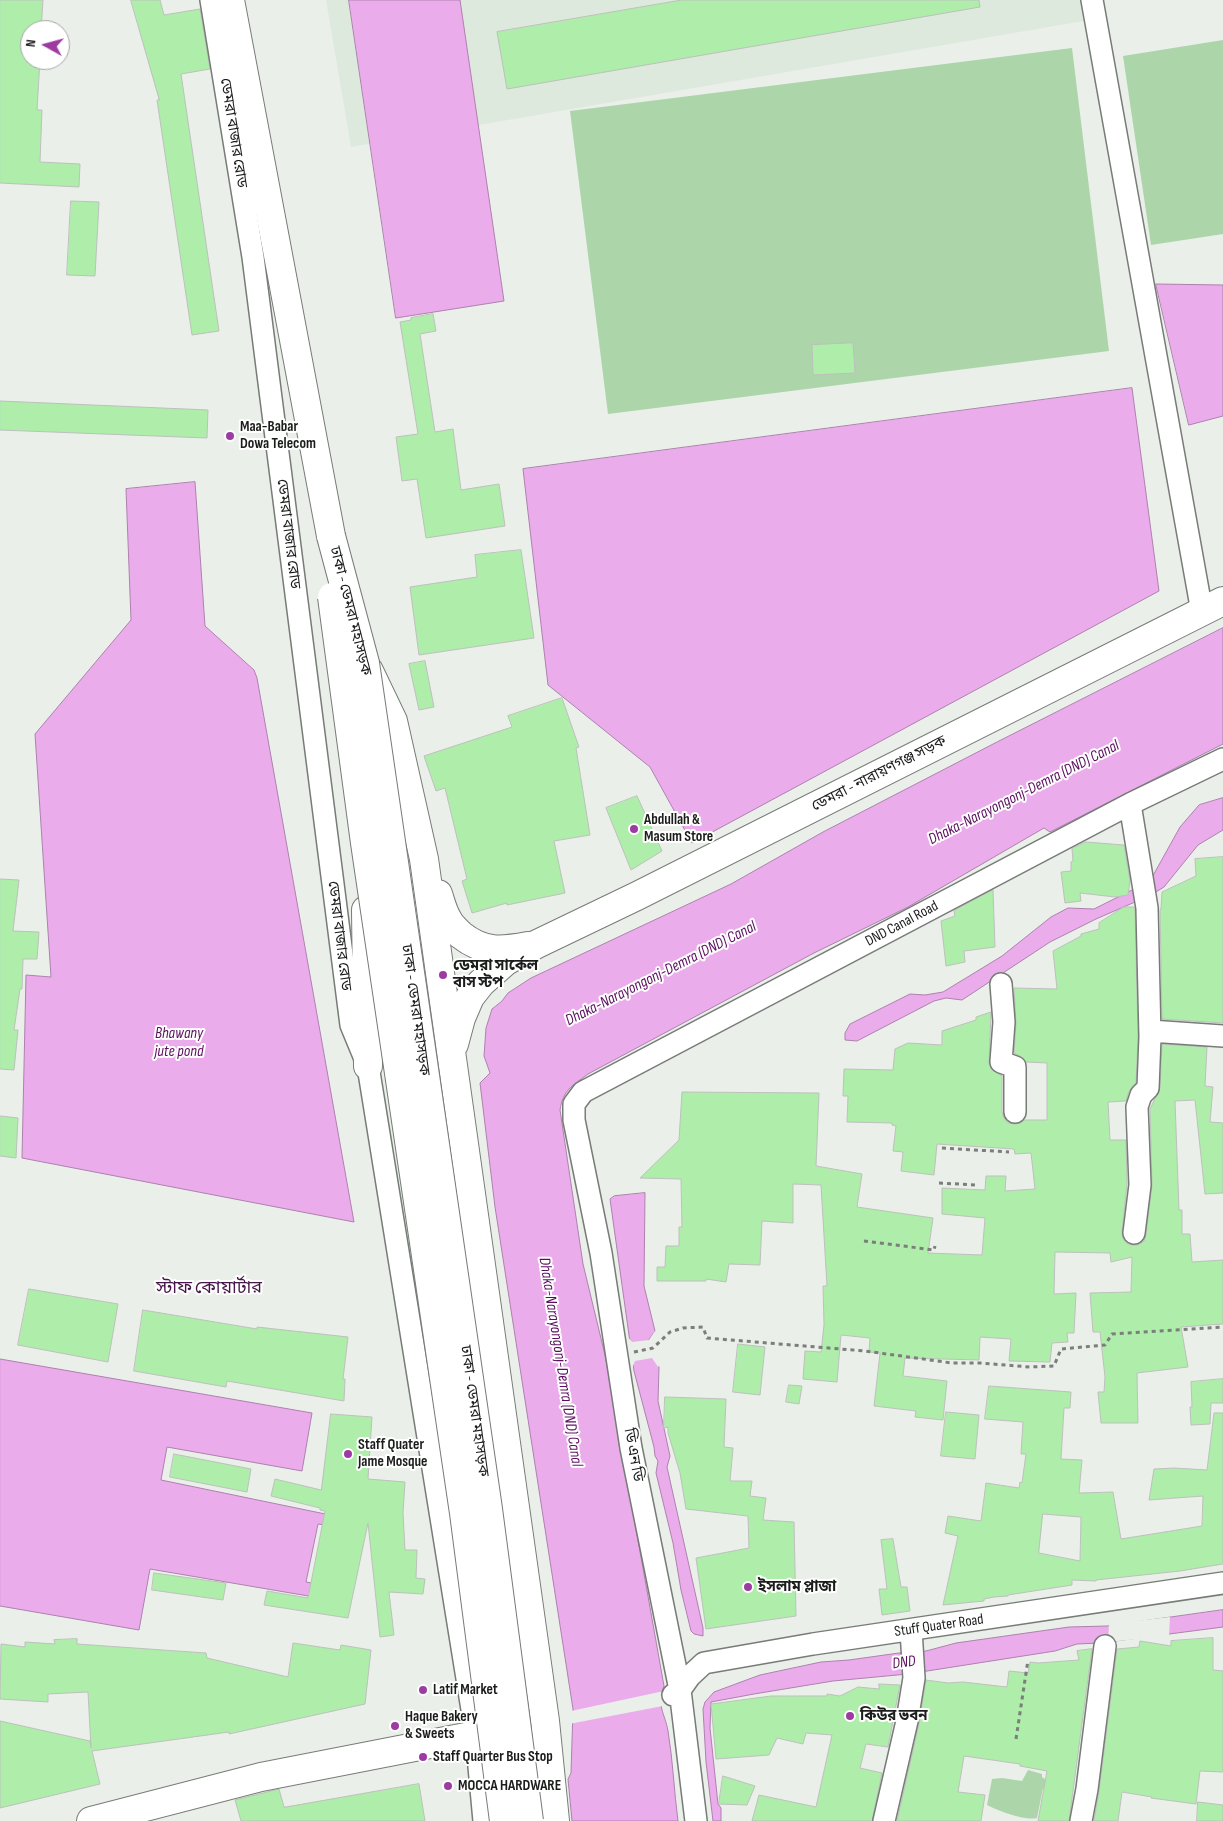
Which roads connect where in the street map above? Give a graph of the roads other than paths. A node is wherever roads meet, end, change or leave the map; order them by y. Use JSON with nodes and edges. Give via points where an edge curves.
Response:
{"nodes":[{"id":1,"x":211,"y":0,"type":"edge"},
{"id":2,"x":230,"y":0,"type":"edge"},
{"id":3,"x":1092,"y":0,"type":"edge"},
{"id":4,"x":330,"y":536,"type":"junction"},
{"id":5,"x":1213,"y":606,"type":"edge"},
{"id":6,"x":365,"y":663,"type":"junction"},
{"id":7,"x":1223,"y":759,"type":"edge"},
{"id":8,"x":1130,"y":804,"type":"junction"},
{"id":9,"x":365,"y":843,"type":"junction"},
{"id":10,"x":424,"y":859,"type":"junction"},
{"id":11,"x":535,"y":945,"type":"junction"},
{"id":12,"x":1001,"y":984,"type":"dead end"},
{"id":13,"x":1150,"y":1031,"type":"junction"},
{"id":14,"x":1223,"y":1036,"type":"edge"},
{"id":15,"x":452,"y":1056,"type":"junction"},
{"id":16,"x":368,"y":1066,"type":"junction"},
{"id":17,"x":583,"y":1092,"type":"joint"},
{"id":18,"x":1015,"y":1112,"type":"dead end"},
{"id":19,"x":1134,"y":1233,"type":"dead end"},
{"id":20,"x":1223,"y":1583,"type":"edge"},
{"id":21,"x":912,"y":1640,"type":"junction"},
{"id":22,"x":1105,"y":1646,"type":"dead end"},
{"id":23,"x":675,"y":1694,"type":"junction"},
{"id":24,"x":552,"y":1720,"type":"junction"},
{"id":25,"x":476,"y":1734,"type":"junction"},
{"id":26,"x":91,"y":1821,"type":"edge"},
{"id":27,"x":484,"y":1821,"type":"edge"},
{"id":28,"x":504,"y":1821,"type":"edge"},
{"id":29,"x":529,"y":1821,"type":"edge"},
{"id":30,"x":555,"y":1821,"type":"edge"},
{"id":31,"x":696,"y":1821,"type":"edge"},
{"id":32,"x":884,"y":1821,"type":"edge"},
{"id":33,"x":1081,"y":1821,"type":"edge"}],
"edges":[{"from":1,"to":16,"type":"street","name":"ডেমরা বাজার রোড","via":[[253,257],[351,1025]]},
{"from":2,"to":4,"type":"main road"},
{"from":3,"to":5,"type":"street"},
{"from":4,"to":6,"type":"main road","name":"ঢাকা - ডেমরা মহাসড়ক","bridge":true},
{"from":4,"to":9,"type":"main road","name":"ঢাকা - ডেমরা মহাসড়ক","bridge":true,"via":[[332,595]]},
{"from":5,"to":11,"type":"main road","name":"ডেমরা - নারায়ণগঞ্জ সড়ক"},
{"from":6,"to":10,"type":"main road","via":[[393,721]]},
{"from":6,"to":29,"type":"main road","name":"ঢাকা - ডেমরা মহাসড়ক","bridge":true,"via":[[488,1509]]},
{"from":7,"to":8,"type":"street","name":"DND Canal Road"},
{"from":8,"to":13,"type":"street","via":[[1146,902]]},
{"from":8,"to":17,"type":"street","name":"DND Canal Road"},
{"from":9,"to":16,"type":"main road"},
{"from":9,"to":28,"type":"main road","name":"ঢাকা - ডেমরা মহাসড়ক","bridge":true,"via":[[463,1503]]},
{"from":10,"to":11,"type":"main road","name":"ডেমরা - নারায়ণগঞ্জ সড়ক","via":[[448,920],[470,942],[486,949],[504,950]]},
{"from":10,"to":15,"type":"main road"},
{"from":11,"to":15,"type":"main road","name":"ডেমরা - নারায়ণগঞ্জ সড়ক","via":[[506,961],[470,997]]},
{"from":12,"to":18,"type":"street","via":[[1004,1022],[1001,1062],[1014,1067]]},
{"from":13,"to":14,"type":"street"},
{"from":13,"to":19,"type":"street","via":[[1148,1088],[1141,1095],[1137,1107],[1140,1185]]},
{"from":15,"to":24,"type":"main road"},
{"from":16,"to":25,"type":"street","name":"ডেমরা বাজার রোড"},
{"from":17,"to":23,"type":"street","name":"ডি এন ডি","via":[[574,1104],[574,1120],[601,1253],[630,1448]]},
{"from":20,"to":21,"type":"street","name":"Stuff Quater Road"},
{"from":21,"to":23,"type":"street","name":"Stuff Quater Road","via":[[813,1644],[704,1663]]},
{"from":21,"to":32,"type":"street","via":[[914,1674],[907,1721]]},
{"from":22,"to":33,"type":"street"},
{"from":23,"to":31,"type":"street","name":"ডি এন ডি"},
{"from":24,"to":25,"type":"main road"},
{"from":24,"to":30,"type":"main road"},
{"from":25,"to":26,"type":"main road","via":[[261,1777]]},
{"from":25,"to":27,"type":"street","name":"ডেমরা বাজার রোড"}]}
